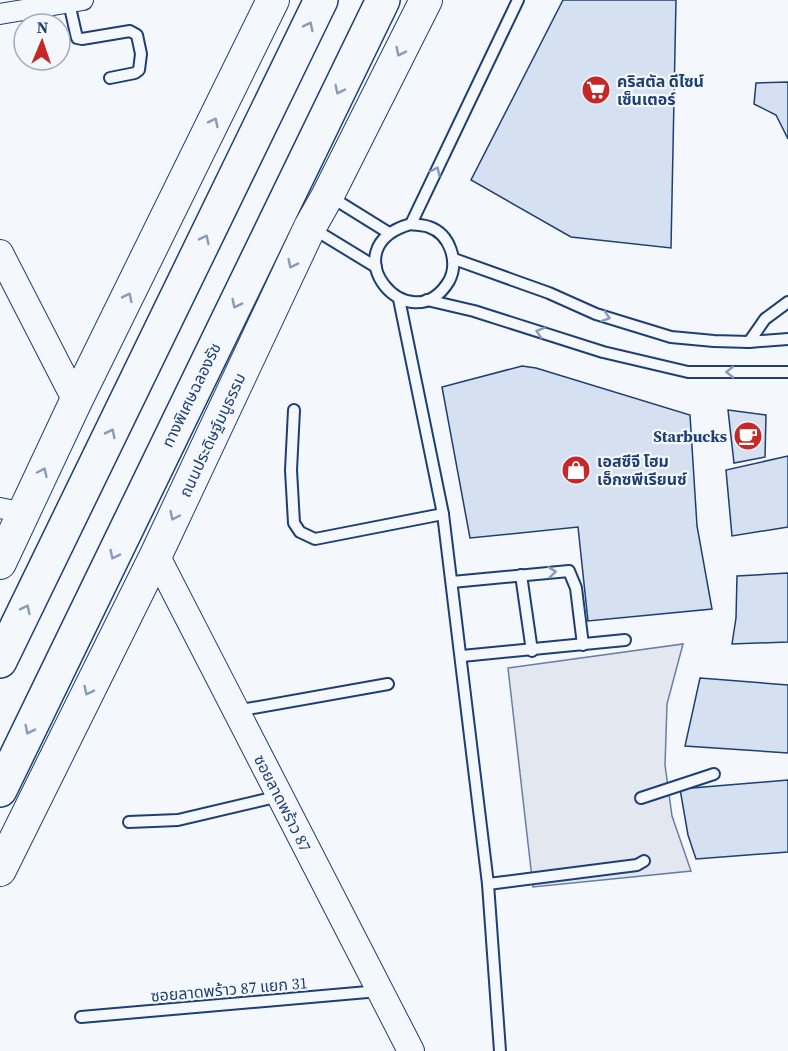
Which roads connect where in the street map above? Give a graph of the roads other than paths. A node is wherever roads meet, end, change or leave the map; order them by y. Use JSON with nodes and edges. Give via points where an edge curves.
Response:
{"nodes":[{"id":1,"x":273,"y":0,"type":"edge"},
{"id":2,"x":321,"y":0,"type":"edge"},
{"id":3,"x":383,"y":0,"type":"edge"},
{"id":4,"x":426,"y":0,"type":"edge"},
{"id":5,"x":518,"y":0,"type":"edge"},
{"id":6,"x":76,"y":1,"type":"edge"},
{"id":7,"x":0,"y":14,"type":"edge"},
{"id":8,"x":110,"y":78,"type":"dead end"},
{"id":9,"x":328,"y":195,"type":"junction"},
{"id":10,"x":411,"y":224,"type":"junction"},
{"id":11,"x":310,"y":227,"type":"junction"},
{"id":12,"x":389,"y":233,"type":"junction"},
{"id":13,"x":0,"y":253,"type":"edge"},
{"id":14,"x":454,"y":260,"type":"junction"},
{"id":15,"x":376,"y":267,"type":"junction"},
{"id":16,"x":399,"y":299,"type":"junction"},
{"id":17,"x":427,"y":300,"type":"junction"},
{"id":18,"x":788,"y":302,"type":"edge"},
{"id":19,"x":788,"y":339,"type":"edge"},
{"id":20,"x":749,"y":342,"type":"junction"},
{"id":21,"x":788,"y":372,"type":"edge"},
{"id":22,"x":76,"y":400,"type":"junction"},
{"id":23,"x":294,"y":410,"type":"dead end"},
{"id":24,"x":12,"y":511,"type":"edge"},
{"id":25,"x":443,"y":514,"type":"junction"},
{"id":26,"x":156,"y":555,"type":"junction"},
{"id":27,"x":0,"y":563,"type":"edge"},
{"id":28,"x":521,"y":575,"type":"junction"},
{"id":29,"x":452,"y":582,"type":"junction"},
{"id":30,"x":625,"y":640,"type":"dead end"},
{"id":31,"x":583,"y":645,"type":"junction"},
{"id":32,"x":532,"y":651,"type":"junction"},
{"id":33,"x":462,"y":656,"type":"junction"},
{"id":34,"x":0,"y":661,"type":"edge"},
{"id":35,"x":388,"y":684,"type":"dead end"},
{"id":36,"x":236,"y":711,"type":"junction"},
{"id":37,"x":714,"y":774,"type":"dead end"},
{"id":38,"x":0,"y":790,"type":"edge"},
{"id":39,"x":280,"y":796,"type":"junction"},
{"id":40,"x":641,"y":798,"type":"dead end"},
{"id":41,"x":129,"y":822,"type":"dead end"},
{"id":42,"x":644,"y":861,"type":"dead end"},
{"id":43,"x":0,"y":870,"type":"edge"},
{"id":44,"x":488,"y":884,"type":"junction"},
{"id":45,"x":380,"y":990,"type":"junction"},
{"id":46,"x":81,"y":1017,"type":"dead end"},
{"id":47,"x":411,"y":1051,"type":"edge"},
{"id":48,"x":500,"y":1051,"type":"edge"}],
"edges":[{"from":22,"to":1,"type":"main road","one_way":true},
{"from":34,"to":2,"type":"highway","one_way":true},
{"from":3,"to":38,"type":"highway","name":"ทางพิเศษฉลองรัช","one_way":true},
{"from":4,"to":9,"type":"main road","name":"ถนนประดิษฐ์มนูธรรม","one_way":true},
{"from":10,"to":5,"type":"lane","one_way":true},
{"from":6,"to":7,"type":"street"},
{"from":6,"to":8,"type":"lane","via":[[77,38],[130,31],[137,35],[139,70]]},
{"from":9,"to":11,"type":"main road","name":"ถนนประดิษฐ์มนูธรรม"},
{"from":9,"to":12,"type":"lane"},
{"from":10,"to":12,"type":"lane"},
{"from":10,"to":14,"type":"lane","via":[[442,235]]},
{"from":11,"to":15,"type":"lane"},
{"from":11,"to":26,"type":"main road","name":"ถนนประดิษฐ์มนูธรรม","one_way":true},
{"from":12,"to":15,"type":"lane","via":[[376,254]]},
{"from":13,"to":22,"type":"street"},
{"from":14,"to":17,"type":"lane","via":[[444,288]]},
{"from":14,"to":20,"type":"lane","one_way":true,"via":[[596,314],[671,337]]},
{"from":15,"to":16,"type":"lane","via":[[384,286]]},
{"from":16,"to":17,"type":"lane"},
{"from":16,"to":25,"type":"lane"},
{"from":21,"to":17,"type":"lane","one_way":true,"via":[[688,372],[603,352]]},
{"from":18,"to":20,"type":"lane","via":[[765,319]]},
{"from":19,"to":20,"type":"lane"},
{"from":24,"to":22,"type":"main road","one_way":true},
{"from":23,"to":25,"type":"lane","via":[[291,480],[294,523],[300,532],[315,539]]},
{"from":24,"to":27,"type":"main road"},
{"from":25,"to":29,"type":"lane"},
{"from":26,"to":36,"type":"street","name":"ซอยลาดพร้าว 87"},
{"from":26,"to":43,"type":"main road","name":"ถนนประดิษฐ์มนูธรรม","one_way":true},
{"from":28,"to":29,"type":"lane"},
{"from":28,"to":31,"type":"lane","one_way":true,"via":[[571,573]]},
{"from":28,"to":32,"type":"lane"},
{"from":29,"to":33,"type":"lane"},
{"from":30,"to":31,"type":"lane"},
{"from":31,"to":32,"type":"lane"},
{"from":32,"to":33,"type":"lane"},
{"from":33,"to":44,"type":"lane"},
{"from":35,"to":36,"type":"lane"},
{"from":36,"to":39,"type":"street","name":"ซอยลาดพร้าว 87"},
{"from":37,"to":40,"type":"lane"},
{"from":39,"to":41,"type":"lane","via":[[178,820]]},
{"from":39,"to":45,"type":"street","name":"ซอยลาดพร้าว 87"},
{"from":42,"to":44,"type":"lane"},
{"from":44,"to":48,"type":"lane"},
{"from":45,"to":46,"type":"lane","name":"ซอยลาดพร้าว 87 แยก 31"},
{"from":45,"to":47,"type":"street","name":"ซอยลาดพร้าว 87"}]}
